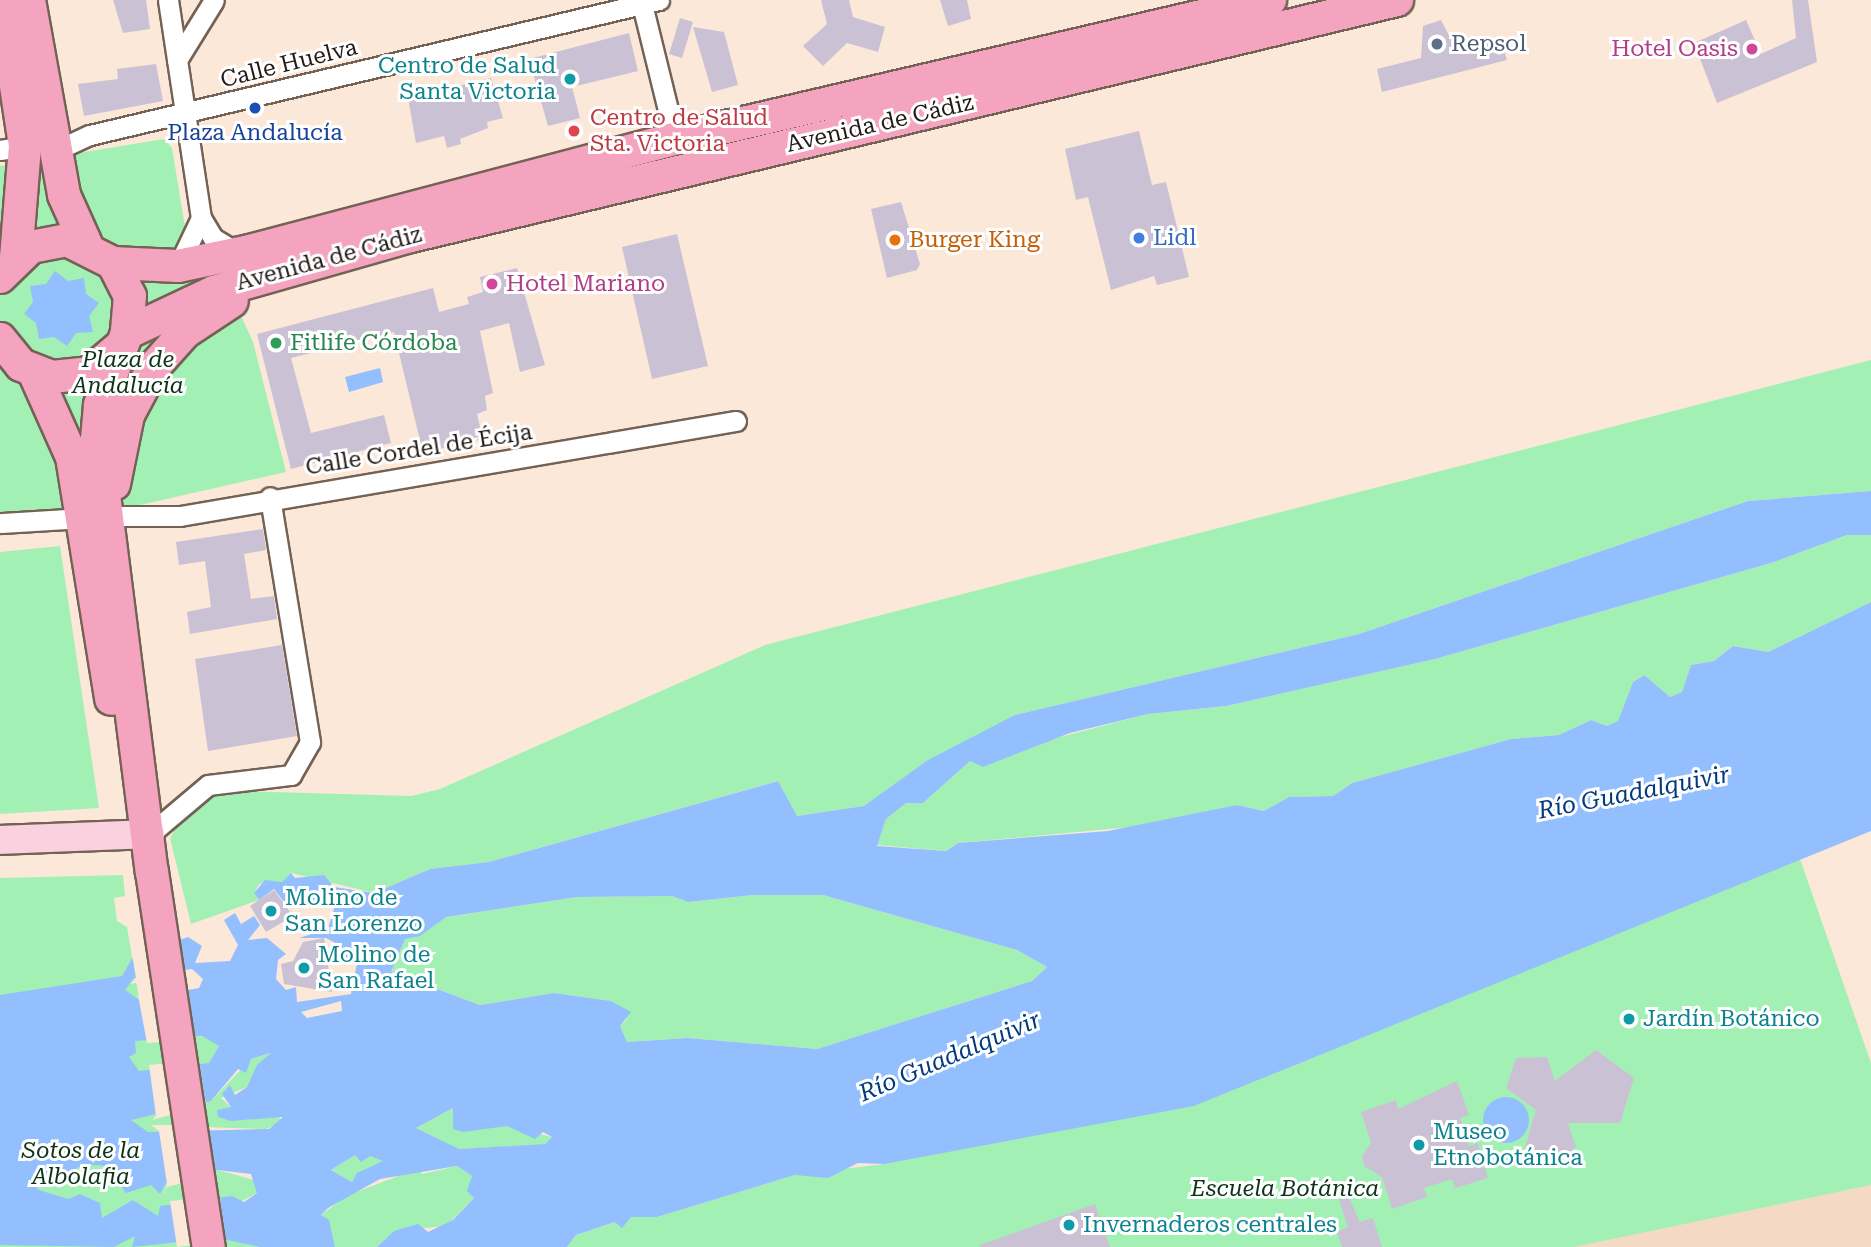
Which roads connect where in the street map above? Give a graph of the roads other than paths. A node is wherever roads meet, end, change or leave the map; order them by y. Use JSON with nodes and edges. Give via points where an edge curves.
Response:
{"nodes":[{"id":1,"x":3,"y":0,"type":"edge"},
{"id":2,"x":29,"y":0,"type":"edge"},
{"id":3,"x":168,"y":0,"type":"edge"},
{"id":4,"x":214,"y":0,"type":"edge"},
{"id":5,"x":1270,"y":0,"type":"edge"},
{"id":6,"x":1397,"y":0,"type":"edge"},
{"id":7,"x":647,"y":2,"type":"edge"},
{"id":8,"x":177,"y":60,"type":"junction"},
{"id":9,"x":185,"y":115,"type":"junction"},
{"id":10,"x":679,"y":138,"type":"junction"},
{"id":11,"x":27,"y":150,"type":"edge"},
{"id":12,"x":712,"y":164,"type":"junction"},
{"id":13,"x":201,"y":218,"type":"junction"},
{"id":14,"x":86,"y":244,"type":"junction"},
{"id":15,"x":238,"y":253,"type":"junction"},
{"id":16,"x":349,"y":254,"type":"junction"},
{"id":17,"x":113,"y":263,"type":"junction"},
{"id":18,"x":178,"y":266,"type":"junction"},
{"id":19,"x":8,"y":267,"type":"edge"},
{"id":20,"x":122,"y":341,"type":"junction"},
{"id":21,"x":11,"y":355,"type":"edge"},
{"id":22,"x":736,"y":421,"type":"dead end"},
{"id":23,"x":270,"y":497,"type":"junction"},
{"id":24,"x":95,"y":517,"type":"junction"},
{"id":25,"x":0,"y":523,"type":"edge"},
{"id":26,"x":141,"y":835,"type":"junction"},
{"id":27,"x":0,"y":840,"type":"edge"},
{"id":28,"x":145,"y":873,"type":"junction"},
{"id":29,"x":194,"y":1247,"type":"edge"},
{"id":30,"x":209,"y":1247,"type":"edge"}],
"edges":[{"from":1,"to":11,"type":"main road"},
{"from":2,"to":11,"type":"main road"},
{"from":3,"to":8,"type":"street"},
{"from":4,"to":8,"type":"street"},
{"from":5,"to":10,"type":"main road","name":"Avenida de Cádiz"},
{"from":6,"to":12,"type":"main road","name":"Avenida de Cádiz"},
{"from":7,"to":9,"type":"street","name":"Calle Huelva"},
{"from":7,"to":10,"type":"street"},
{"from":8,"to":9,"type":"street"},
{"from":9,"to":11,"type":"street","name":"Calle Huelva"},
{"from":9,"to":13,"type":"street"},
{"from":10,"to":12,"type":"street"},
{"from":10,"to":15,"type":"main road","name":"Avenida de Cádiz"},
{"from":11,"to":14,"type":"main road","via":[[64,195]]},
{"from":11,"to":19,"type":"main road"},
{"from":12,"to":16,"type":"main road","name":"Avenida de Cádiz"},
{"from":13,"to":15,"type":"street","via":[[213,238]]},
{"from":13,"to":18,"type":"street"},
{"from":14,"to":17,"type":"main road"},
{"from":14,"to":19,"type":"main road","via":[[49,241]]},
{"from":15,"to":18,"type":"main road","name":"Avenida de Cádiz"},
{"from":16,"to":20,"type":"main road","name":"Avenida de Cádiz","via":[[214,292]]},
{"from":16,"to":24,"type":"main road","via":[[228,303],[167,349],[128,415]]},
{"from":17,"to":18,"type":"main road","name":"Avenida de Cádiz"},
{"from":17,"to":20,"type":"main road","via":[[130,296]]},
{"from":20,"to":21,"type":"main road","via":[[103,364],[71,378]]},
{"from":20,"to":24,"type":"main road","via":[[97,421]]},
{"from":21,"to":24,"type":"main road","via":[[65,431]]},
{"from":22,"to":23,"type":"street","name":"Calle Cordel de Écija"},
{"from":23,"to":24,"type":"street","name":"Calle Cordel de Écija","via":[[180,516]]},
{"from":23,"to":26,"type":"street","via":[[310,742],[291,775],[208,785]]},
{"from":24,"to":25,"type":"street","name":"Calle Cordel de Écija"},
{"from":24,"to":26,"type":"main road"},
{"from":26,"to":27,"type":"main road"},
{"from":26,"to":28,"type":"main road"},
{"from":28,"to":29,"type":"main road"},
{"from":28,"to":30,"type":"main road"}]}
